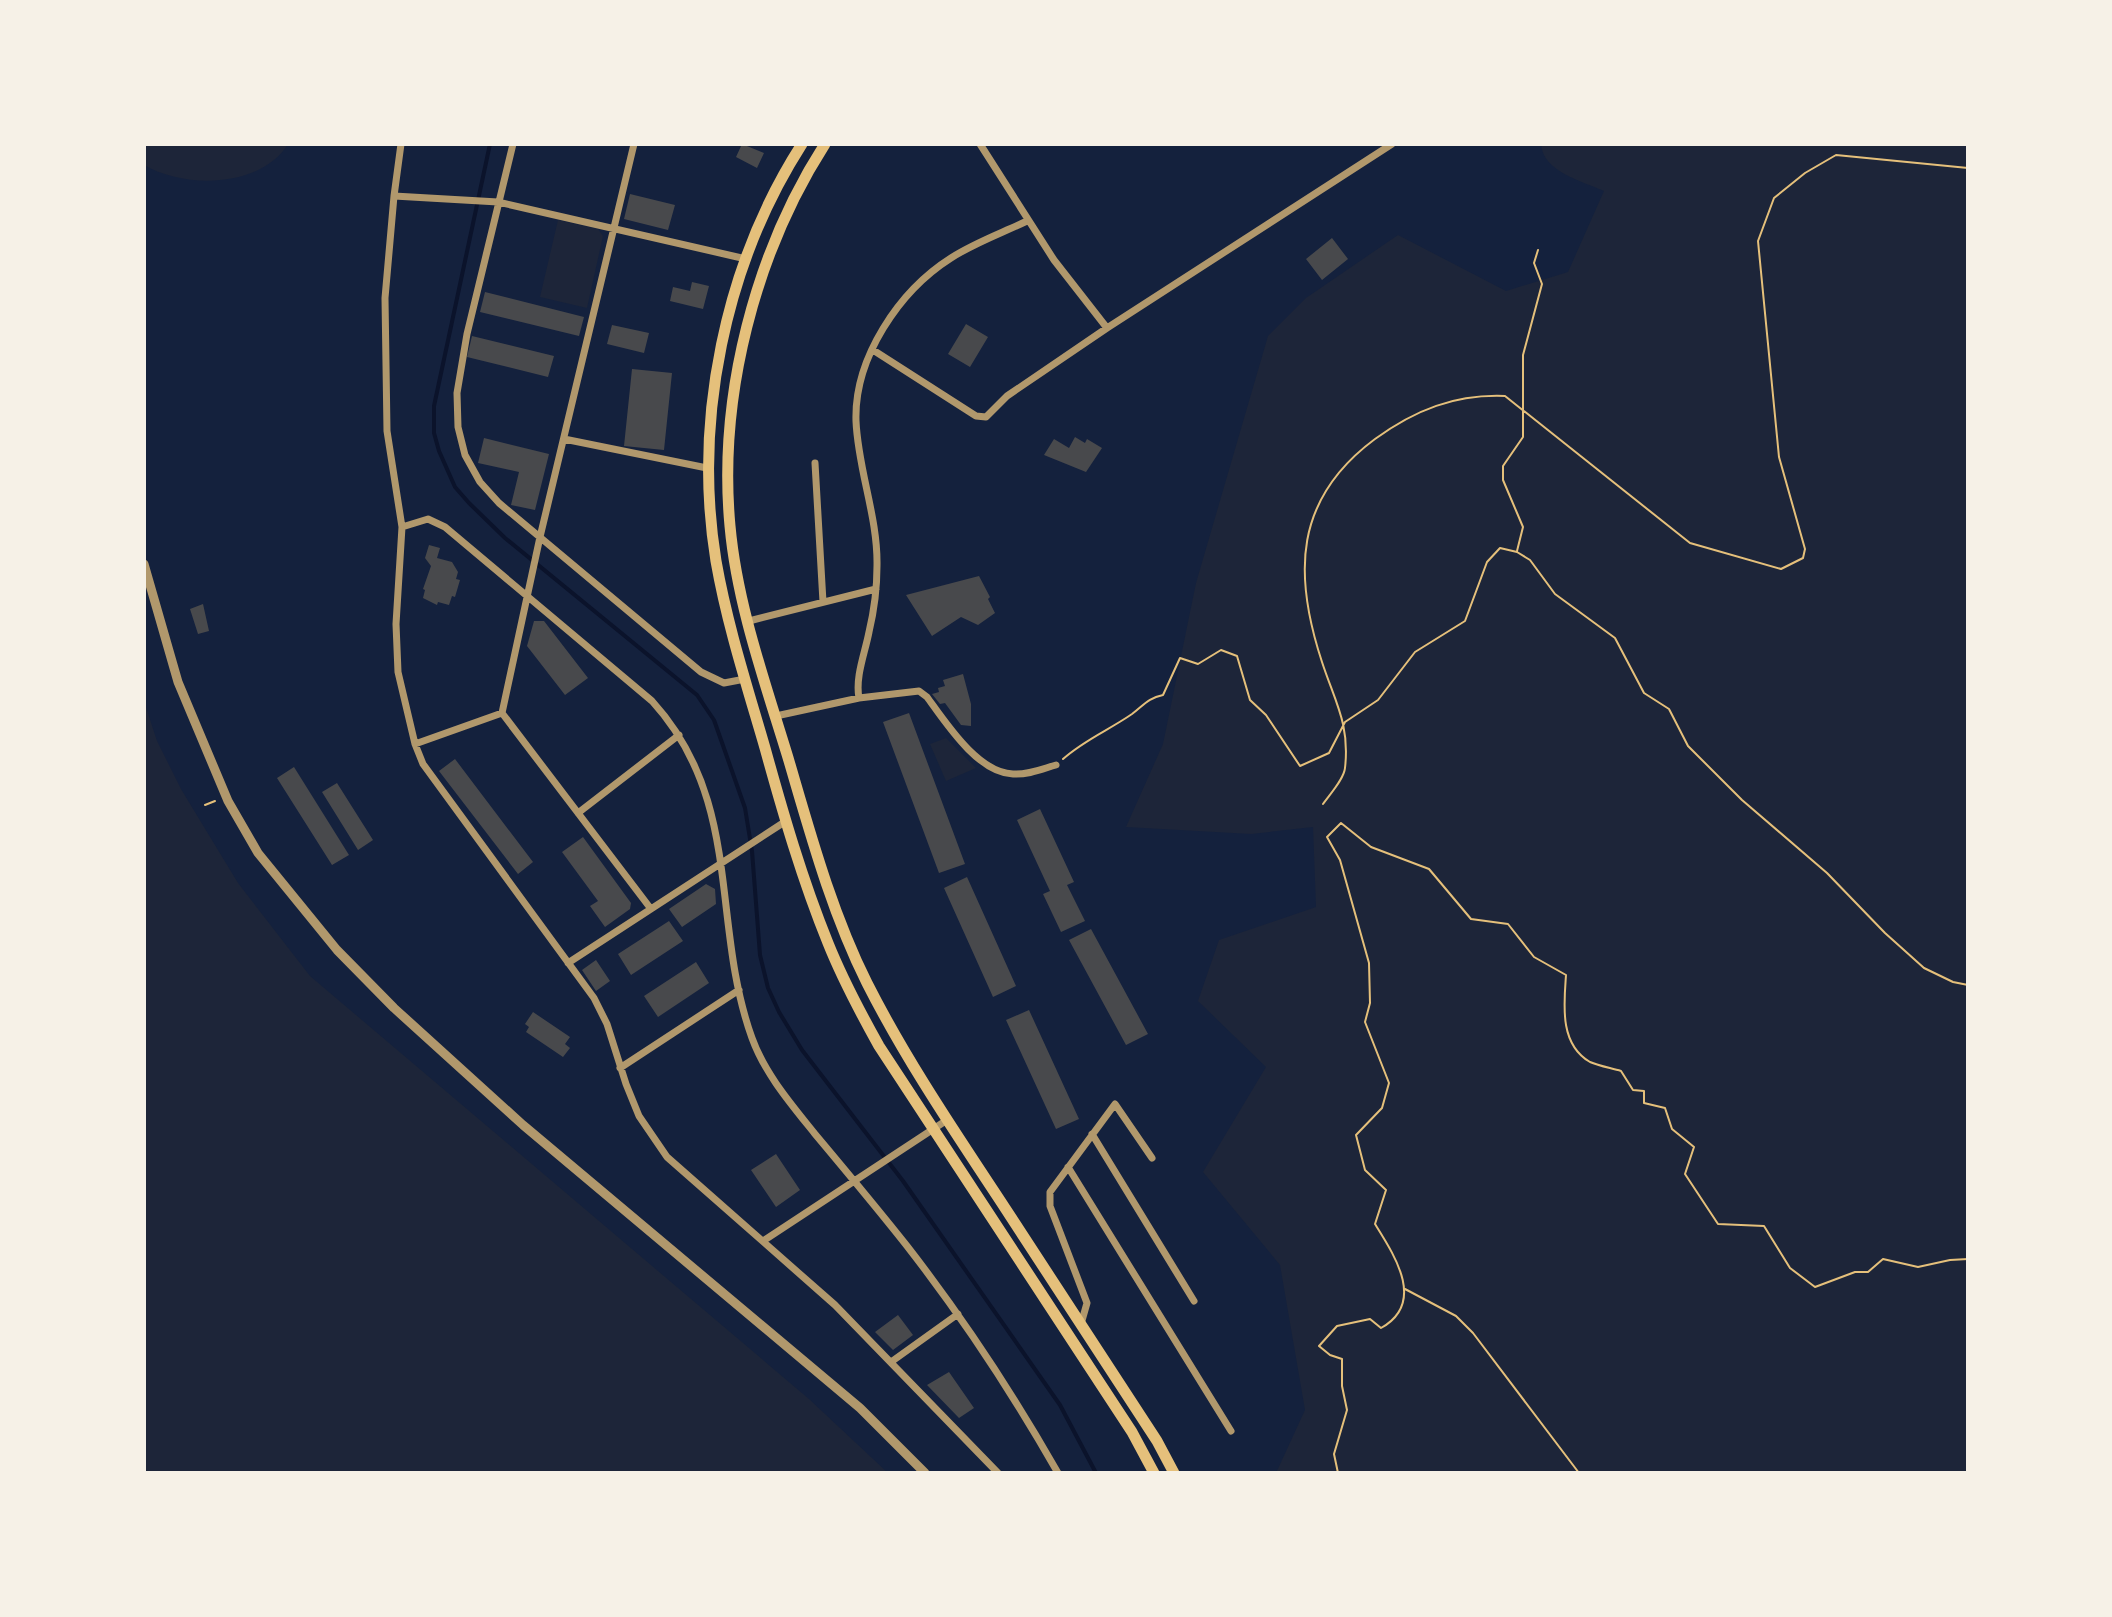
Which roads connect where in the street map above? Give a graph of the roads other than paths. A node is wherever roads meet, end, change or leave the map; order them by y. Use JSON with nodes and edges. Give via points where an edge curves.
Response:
{"nodes":[{"id":1,"x":401,"y":144,"type":"edge"},
{"id":2,"x":513,"y":144,"type":"edge"},
{"id":3,"x":634,"y":144,"type":"edge"},
{"id":4,"x":802,"y":144,"type":"edge"},
{"id":5,"x":825,"y":144,"type":"edge"},
{"id":6,"x":980,"y":144,"type":"edge"},
{"id":7,"x":1392,"y":144,"type":"edge"},
{"id":8,"x":394,"y":196,"type":"junction"},
{"id":9,"x":498,"y":202,"type":"junction"},
{"id":10,"x":1027,"y":221,"type":"junction"},
{"id":11,"x":614,"y":229,"type":"junction"},
{"id":12,"x":746,"y":259,"type":"junction"},
{"id":13,"x":1107,"y":328,"type":"junction"},
{"id":14,"x":873,"y":350,"type":"junction"},
{"id":15,"x":564,"y":439,"type":"junction"},
{"id":16,"x":815,"y":463,"type":"dead end"},
{"id":17,"x":707,"y":468,"type":"junction"},
{"id":18,"x":402,"y":527,"type":"junction"},
{"id":19,"x":540,"y":537,"type":"junction"},
{"id":20,"x":144,"y":564,"type":"edge"},
{"id":21,"x":876,"y":589,"type":"junction"},
{"id":22,"x":527,"y":598,"type":"junction"},
{"id":23,"x":823,"y":602,"type":"junction"},
{"id":24,"x":749,"y":621,"type":"junction"},
{"id":25,"x":759,"y":658,"type":"junction"},
{"id":26,"x":740,"y":664,"type":"junction"},
{"id":27,"x":745,"y":679,"type":"junction"},
{"id":28,"x":859,"y":698,"type":"junction"},
{"id":29,"x":502,"y":713,"type":"junction"},
{"id":30,"x":776,"y":716,"type":"junction"},
{"id":31,"x":679,"y":735,"type":"junction"},
{"id":32,"x":415,"y":744,"type":"junction"},
{"id":33,"x":1056,"y":765,"type":"road end"},
{"id":34,"x":578,"y":813,"type":"junction"},
{"id":35,"x":782,"y":823,"type":"junction"},
{"id":36,"x":722,"y":862,"type":"junction"},
{"id":37,"x":651,"y":909,"type":"junction"},
{"id":38,"x":568,"y":963,"type":"junction"},
{"id":39,"x":739,"y":990,"type":"junction"},
{"id":40,"x":620,"y":1068,"type":"junction"},
{"id":41,"x":947,"y":1120,"type":"junction"},
{"id":42,"x":933,"y":1129,"type":"junction"},
{"id":43,"x":1092,"y":1134,"type":"junction"},
{"id":44,"x":1152,"y":1158,"type":"dead end"},
{"id":45,"x":1068,"y":1167,"type":"junction"},
{"id":46,"x":854,"y":1182,"type":"junction"},
{"id":47,"x":763,"y":1241,"type":"junction"},
{"id":48,"x":1194,"y":1301,"type":"dead end"},
{"id":49,"x":958,"y":1314,"type":"junction"},
{"id":50,"x":1081,"y":1324,"type":"junction"},
{"id":51,"x":891,"y":1362,"type":"junction"},
{"id":52,"x":1231,"y":1431,"type":"dead end"},
{"id":53,"x":925,"y":1473,"type":"edge"},
{"id":54,"x":998,"y":1473,"type":"edge"},
{"id":55,"x":1058,"y":1473,"type":"edge"},
{"id":56,"x":1154,"y":1473,"type":"edge"},
{"id":57,"x":1174,"y":1473,"type":"edge"}],
"edges":[{"from":1,"to":8,"type":"street"},
{"from":2,"to":9,"type":"street"},
{"from":3,"to":11,"type":"street"},
{"from":4,"to":12,"type":"main road"},
{"from":5,"to":24,"type":"main road","via":[[793,199],[768,261],[738,374],[728,503]]},
{"from":6,"to":10,"type":"street"},
{"from":7,"to":13,"type":"street"},
{"from":8,"to":9,"type":"street"},
{"from":8,"to":18,"type":"street","via":[[385,298],[387,431]]},
{"from":9,"to":11,"type":"street"},
{"from":9,"to":19,"type":"street","via":[[460,369],[458,427],[480,482]]},
{"from":10,"to":13,"type":"street"},
{"from":10,"to":14,"type":"street","via":[[943,264],[900,306]]},
{"from":11,"to":12,"type":"street"},
{"from":11,"to":15,"type":"street"},
{"from":12,"to":17,"type":"main road","via":[[721,350]]},
{"from":13,"to":14,"type":"street","via":[[1007,396],[984,418]]},
{"from":14,"to":21,"type":"street","via":[[860,385],[856,424],[877,549]]},
{"from":15,"to":17,"type":"street"},
{"from":15,"to":19,"type":"street"},
{"from":16,"to":23,"type":"street"},
{"from":17,"to":26,"type":"main road","via":[[716,558]]},
{"from":18,"to":22,"type":"street","via":[[423,519],[439,524]]},
{"from":18,"to":32,"type":"street","via":[[398,672]]},
{"from":19,"to":22,"type":"street"},
{"from":19,"to":27,"type":"street","via":[[701,672],[724,683]]},
{"from":20,"to":53,"type":"street","via":[[178,682],[228,801],[258,853],[331,943],[523,1125],[860,1408]]},
{"from":21,"to":23,"type":"street"},
{"from":21,"to":28,"type":"street"},
{"from":22,"to":29,"type":"street"},
{"from":22,"to":31,"type":"street","via":[[652,701]]},
{"from":23,"to":24,"type":"street"},
{"from":24,"to":25,"type":"main road"},
{"from":25,"to":26,"type":"main road"},
{"from":25,"to":30,"type":"main road"},
{"from":26,"to":27,"type":"main road"},
{"from":27,"to":35,"type":"main road"},
{"from":28,"to":30,"type":"street"},
{"from":28,"to":33,"type":"street","via":[[921,692],[990,767],[1015,774]]},
{"from":29,"to":32,"type":"street"},
{"from":29,"to":34,"type":"street"},
{"from":30,"to":41,"type":"main road","via":[[845,932],[895,1035]]},
{"from":31,"to":34,"type":"street"},
{"from":31,"to":36,"type":"street","via":[[703,787]]},
{"from":32,"to":38,"type":"street","via":[[436,784]]},
{"from":34,"to":37,"type":"street"},
{"from":35,"to":36,"type":"street"},
{"from":35,"to":42,"type":"main road","via":[[848,988]]},
{"from":36,"to":37,"type":"street"},
{"from":36,"to":39,"type":"street"},
{"from":37,"to":38,"type":"street"},
{"from":38,"to":40,"type":"street","via":[[601,1012]]},
{"from":39,"to":40,"type":"street"},
{"from":39,"to":46,"type":"street","via":[[753,1041],[772,1076]]},
{"from":40,"to":47,"type":"street","via":[[639,1116],[667,1157]]},
{"from":41,"to":42,"type":"street"},
{"from":41,"to":50,"type":"main road"},
{"from":42,"to":46,"type":"street"},
{"from":42,"to":56,"type":"main road"},
{"from":43,"to":44,"type":"street","via":[[1115,1104]]},
{"from":43,"to":45,"type":"street"},
{"from":43,"to":48,"type":"street"},
{"from":45,"to":50,"type":"street","via":[[1049,1197],[1087,1303]]},
{"from":45,"to":52,"type":"street"},
{"from":46,"to":47,"type":"street"},
{"from":46,"to":49,"type":"street"},
{"from":47,"to":51,"type":"street"},
{"from":49,"to":51,"type":"street"},
{"from":49,"to":55,"type":"street"},
{"from":50,"to":57,"type":"main road"},
{"from":51,"to":54,"type":"street"}]}
